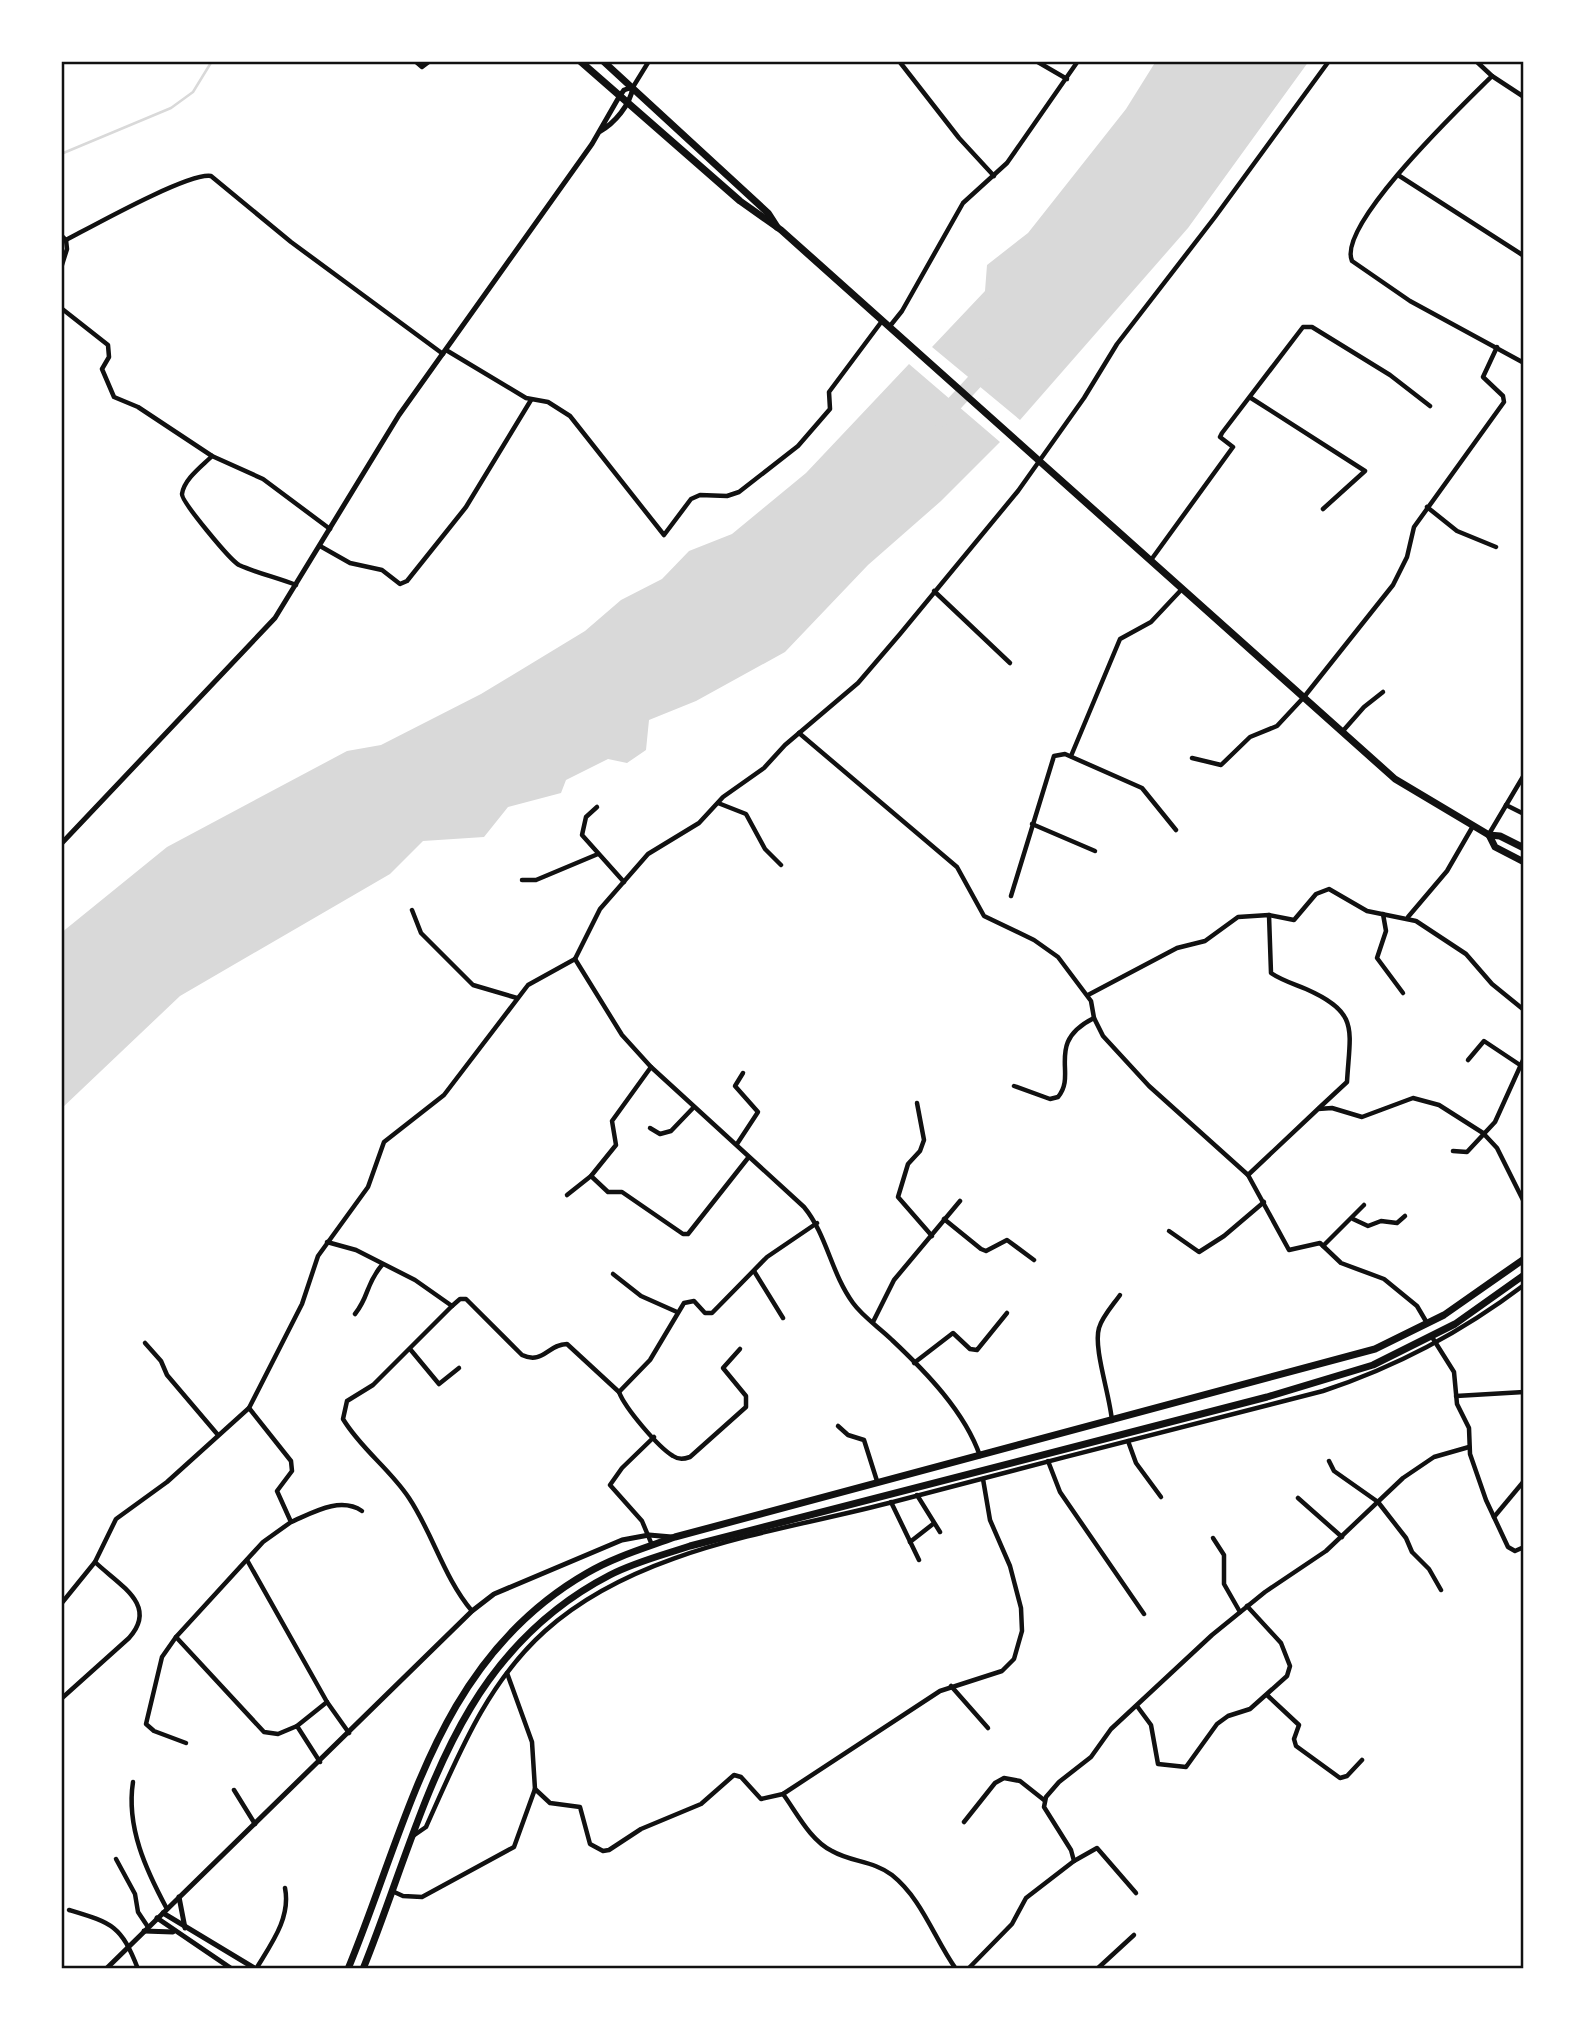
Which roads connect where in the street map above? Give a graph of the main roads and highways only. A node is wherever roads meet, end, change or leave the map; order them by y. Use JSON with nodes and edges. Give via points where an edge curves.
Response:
{"nodes":[{"id":1,"x":580,"y":61,"type":"edge"},
{"id":2,"x":603,"y":61,"type":"edge"},
{"id":3,"x":777,"y":227,"type":"junction"},
{"id":4,"x":1489,"y":835,"type":"junction"},
{"id":5,"x":1524,"y":848,"type":"edge"},
{"id":6,"x":1524,"y":862,"type":"edge"},
{"id":7,"x":1524,"y":1259,"type":"edge"},
{"id":8,"x":1524,"y":1275,"type":"edge"},
{"id":9,"x":346,"y":1969,"type":"edge"},
{"id":10,"x":364,"y":1969,"type":"edge"}],
"edges":[{"from":1,"to":3,"type":"highway","via":[[740,201]]},
{"from":2,"to":3,"type":"highway","via":[[768,213]]},
{"from":3,"to":4,"type":"highway","via":[[1395,779]]},
{"from":4,"to":5,"type":"highway"},
{"from":4,"to":6,"type":"highway","via":[[1495,847]]},
{"from":7,"to":9,"type":"highway","via":[[1428,1324],[1375,1349],[676,1537],[616,1558],[565,1586],[507,1634],[445,1721]]},
{"from":8,"to":10,"type":"highway","via":[[1434,1340],[1373,1365],[690,1546],[611,1575],[575,1596],[497,1668],[456,1729]]}]}
